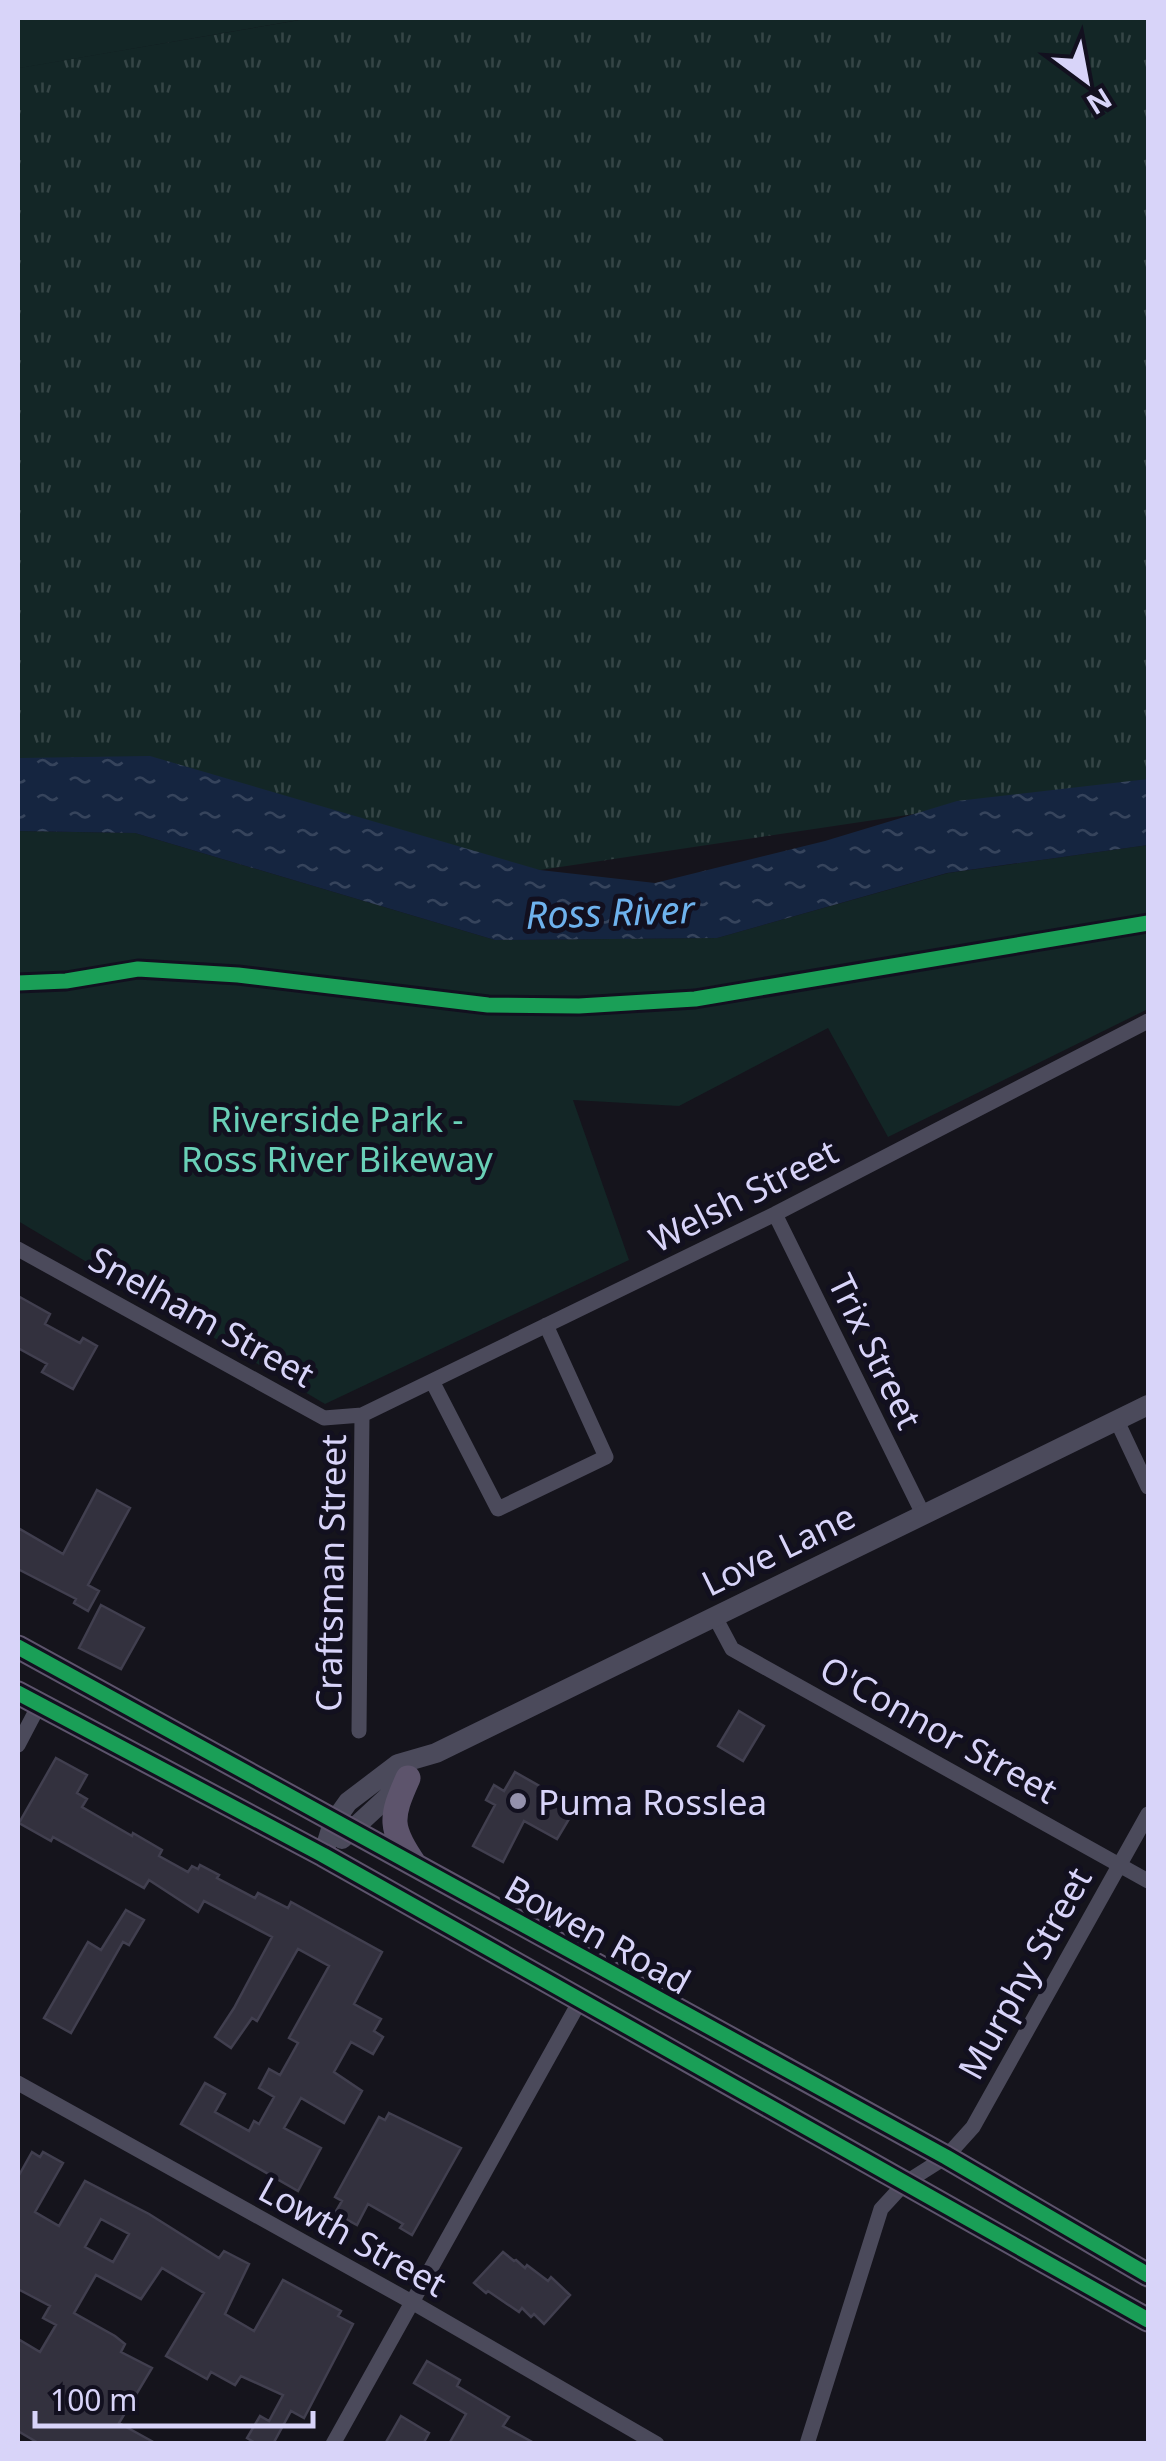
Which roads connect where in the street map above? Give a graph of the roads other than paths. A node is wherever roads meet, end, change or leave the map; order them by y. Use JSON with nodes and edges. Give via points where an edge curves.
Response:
{"nodes":[{"id":1,"x":1148,"y":1021,"type":"edge"},
{"id":2,"x":775,"y":1214,"type":"junction"},
{"id":3,"x":18,"y":1249,"type":"edge"},
{"id":4,"x":546,"y":1326,"type":"junction"},
{"id":5,"x":432,"y":1381,"type":"junction"},
{"id":6,"x":1148,"y":1405,"type":"edge"},
{"id":7,"x":362,"y":1415,"type":"junction"},
{"id":8,"x":1116,"y":1420,"type":"junction"},
{"id":9,"x":1148,"y":1487,"type":"edge"},
{"id":10,"x":923,"y":1514,"type":"junction"},
{"id":11,"x":716,"y":1617,"type":"junction"},
{"id":12,"x":18,"y":1647,"type":"edge"},
{"id":13,"x":28,"y":1699,"type":"edge"},
{"id":14,"x":358,"y":1731,"type":"dead end"},
{"id":15,"x":18,"y":1746,"type":"edge"},
{"id":16,"x":436,"y":1753,"type":"junction"},
{"id":17,"x":408,"y":1778,"type":"junction"},
{"id":18,"x":1148,"y":1814,"type":"edge"},
{"id":19,"x":342,"y":1827,"type":"junction"},
{"id":20,"x":323,"y":1855,"type":"junction"},
{"id":21,"x":1120,"y":1864,"type":"junction"},
{"id":22,"x":419,"y":1870,"type":"junction"},
{"id":23,"x":1148,"y":1880,"type":"edge"},
{"id":24,"x":580,"y":2002,"type":"junction"},
{"id":25,"x":18,"y":2084,"type":"edge"},
{"id":26,"x":946,"y":2157,"type":"junction"},
{"id":27,"x":905,"y":2183,"type":"junction"},
{"id":28,"x":1148,"y":2276,"type":"edge"},
{"id":29,"x":410,"y":2301,"type":"junction"},
{"id":30,"x":1148,"y":2320,"type":"edge"},
{"id":31,"x":332,"y":2444,"type":"edge"},
{"id":32,"x":656,"y":2444,"type":"edge"},
{"id":33,"x":807,"y":2444,"type":"edge"}],
"edges":[{"from":1,"to":2,"type":"street","name":"Welsh Street"},
{"from":2,"to":4,"type":"street","name":"Welsh Street"},
{"from":2,"to":10,"type":"street","name":"Trix Street"},
{"from":3,"to":7,"type":"street","name":"Snelham Street","via":[[324,1418]]},
{"from":4,"to":5,"type":"street","name":"Welsh Street"},
{"from":4,"to":5,"type":"street","via":[[606,1457],[588,1466],[498,1508]]},
{"from":5,"to":7,"type":"street","name":"Welsh Street"},
{"from":6,"to":8,"type":"street","name":"Love Lane"},
{"from":7,"to":14,"type":"street","name":"Craftsman Street"},
{"from":8,"to":9,"type":"street"},
{"from":8,"to":10,"type":"street","name":"Love Lane"},
{"from":10,"to":11,"type":"street","name":"Love Lane"},
{"from":11,"to":16,"type":"street","name":"Love Lane"},
{"from":11,"to":21,"type":"street","name":"O'Connor Street","via":[[732,1648]]},
{"from":12,"to":19,"type":"main road","name":"Bowen Road"},
{"from":13,"to":15,"type":"street"},
{"from":13,"to":20,"type":"main road","name":"Bowen Road"},
{"from":16,"to":17,"type":"street","name":"Love Lane"},
{"from":16,"to":19,"type":"street","name":"Love Lane","via":[[398,1764],[348,1802]]},
{"from":17,"to":19,"type":"street","name":"Love Lane"},
{"from":17,"to":22,"type":"main road","via":[[394,1826]]},
{"from":18,"to":21,"type":"street","name":"Murphy Street"},
{"from":19,"to":20,"type":"street","name":"Love Lane"},
{"from":19,"to":22,"type":"main road","name":"Bowen Road"},
{"from":20,"to":24,"type":"main road","name":"Bowen Road"},
{"from":21,"to":23,"type":"street","name":"O'Connor Street"},
{"from":21,"to":26,"type":"street","name":"Murphy Street","via":[[972,2127]]},
{"from":22,"to":26,"type":"main road","name":"Bowen Road"},
{"from":24,"to":27,"type":"main road","name":"Bowen Road"},
{"from":24,"to":29,"type":"street"},
{"from":25,"to":29,"type":"street","name":"Lowth Street"},
{"from":26,"to":27,"type":"street","name":"Murphy Street"},
{"from":26,"to":28,"type":"main road","name":"Bowen Road"},
{"from":27,"to":30,"type":"main road","name":"Bowen Road"},
{"from":27,"to":33,"type":"street","via":[[881,2209]]},
{"from":29,"to":31,"type":"street"},
{"from":29,"to":32,"type":"street","name":"Lowth Street"}]}
